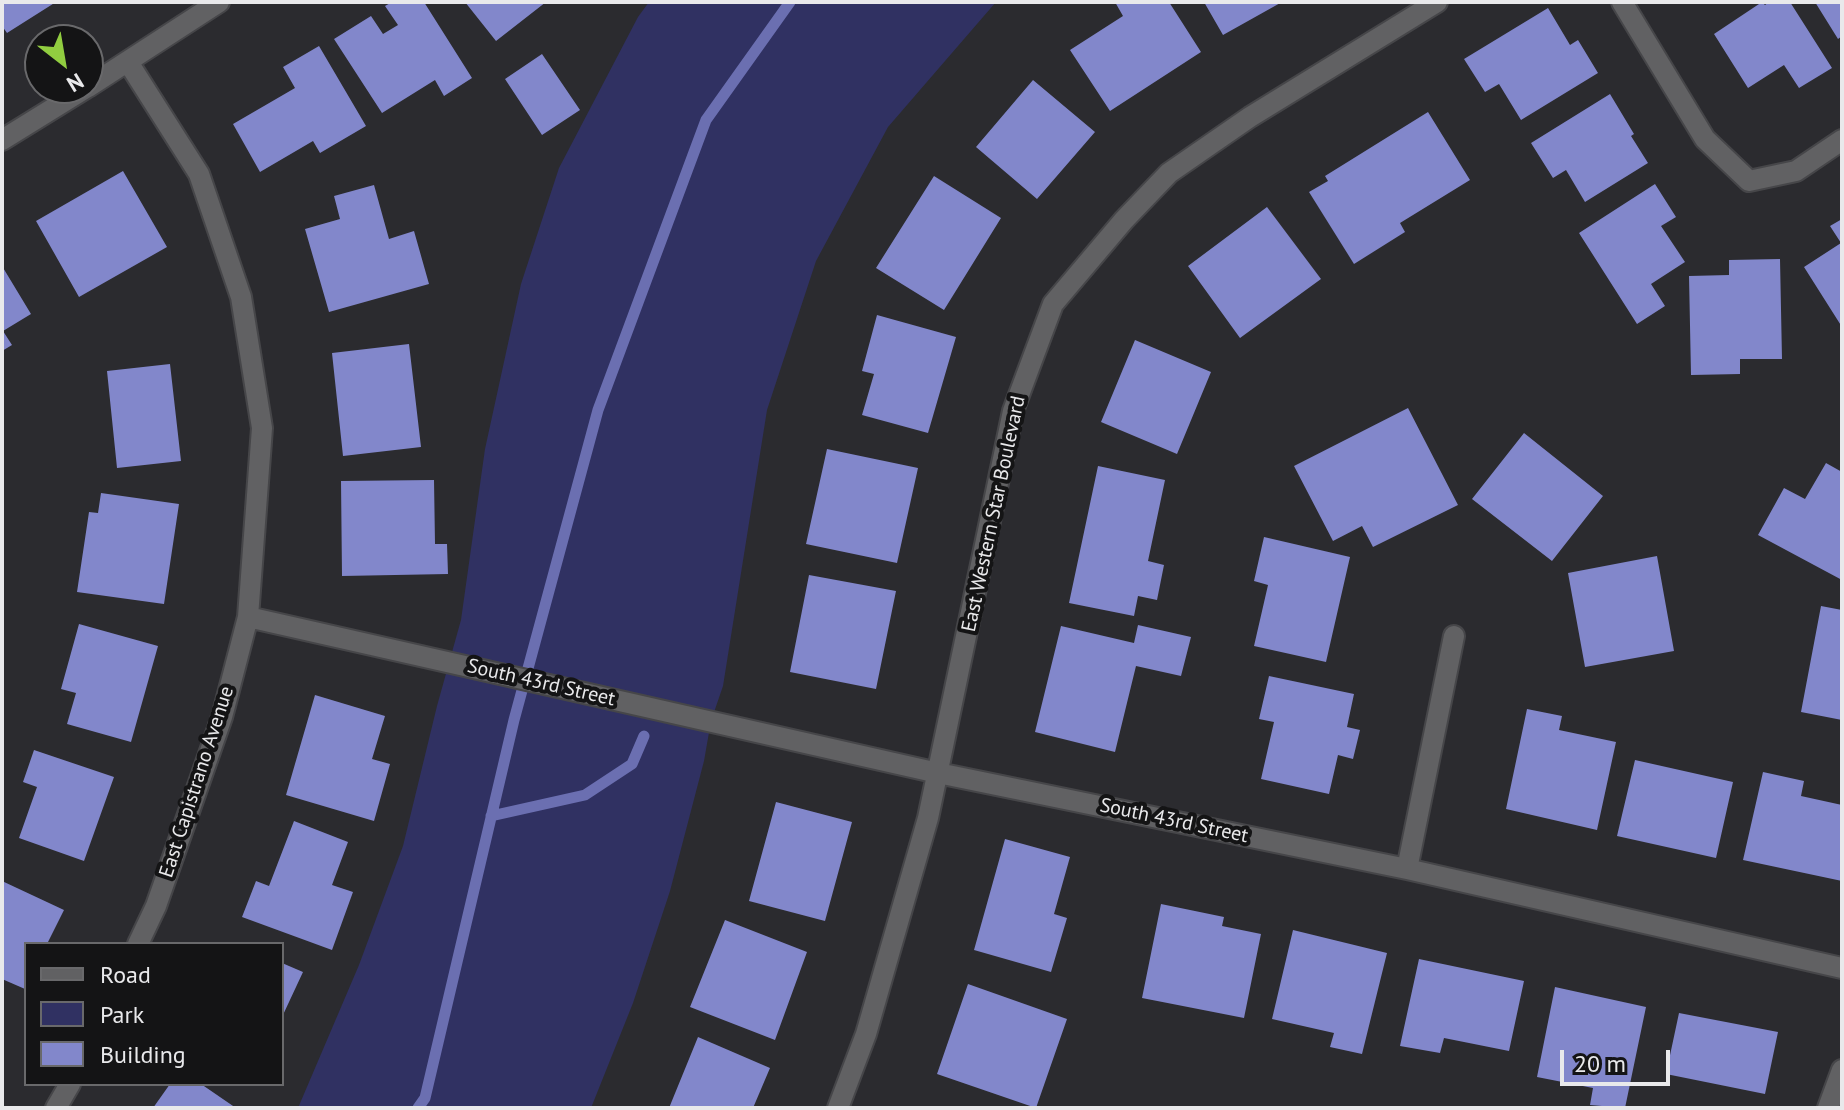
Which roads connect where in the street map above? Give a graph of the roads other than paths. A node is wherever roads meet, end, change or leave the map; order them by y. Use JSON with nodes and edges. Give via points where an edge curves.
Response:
{"nodes":[{"id":1,"x":219,"y":2,"type":"edge"},
{"id":2,"x":1437,"y":2,"type":"edge"},
{"id":3,"x":1622,"y":2,"type":"edge"},
{"id":4,"x":128,"y":62,"type":"junction"},
{"id":5,"x":104,"y":77,"type":"edge"},
{"id":6,"x":60,"y":104,"type":"edge"},
{"id":7,"x":2,"y":140,"type":"edge"},
{"id":8,"x":1842,"y":140,"type":"edge"},
{"id":9,"x":248,"y":617,"type":"junction"},
{"id":10,"x":1454,"y":636,"type":"dead end"},
{"id":11,"x":938,"y":773,"type":"junction"},
{"id":12,"x":1407,"y":869,"type":"junction"},
{"id":13,"x":139,"y":942,"type":"edge"},
{"id":14,"x":1842,"y":968,"type":"edge"},
{"id":15,"x":1842,"y":1070,"type":"edge"},
{"id":16,"x":69,"y":1086,"type":"edge"},
{"id":17,"x":56,"y":1108,"type":"edge"},
{"id":18,"x":838,"y":1108,"type":"edge"},
{"id":19,"x":1828,"y":1108,"type":"edge"}],
"edges":[{"from":1,"to":4,"type":"street"},
{"from":2,"to":11,"type":"street","name":"East Western Star Boulevard","via":[[1169,173],[1053,304],[1013,411]]},
{"from":3,"to":8,"type":"street","via":[[1705,139],[1749,181],[1796,171]]},
{"from":4,"to":5,"type":"street"},
{"from":4,"to":9,"type":"street","via":[[199,174],[241,297],[262,428]]},
{"from":6,"to":7,"type":"street"},
{"from":9,"to":11,"type":"street","name":"South 43rd Street"},
{"from":9,"to":13,"type":"street","name":"East Capistrano Avenue","via":[[222,717]]},
{"from":10,"to":12,"type":"street"},
{"from":11,"to":12,"type":"street","name":"South 43rd Street"},
{"from":11,"to":18,"type":"street","name":"East Western Star Boulevard","via":[[866,1034]]},
{"from":12,"to":14,"type":"street","name":"South 43rd Street"},
{"from":15,"to":19,"type":"street"},
{"from":16,"to":17,"type":"street"}]}
